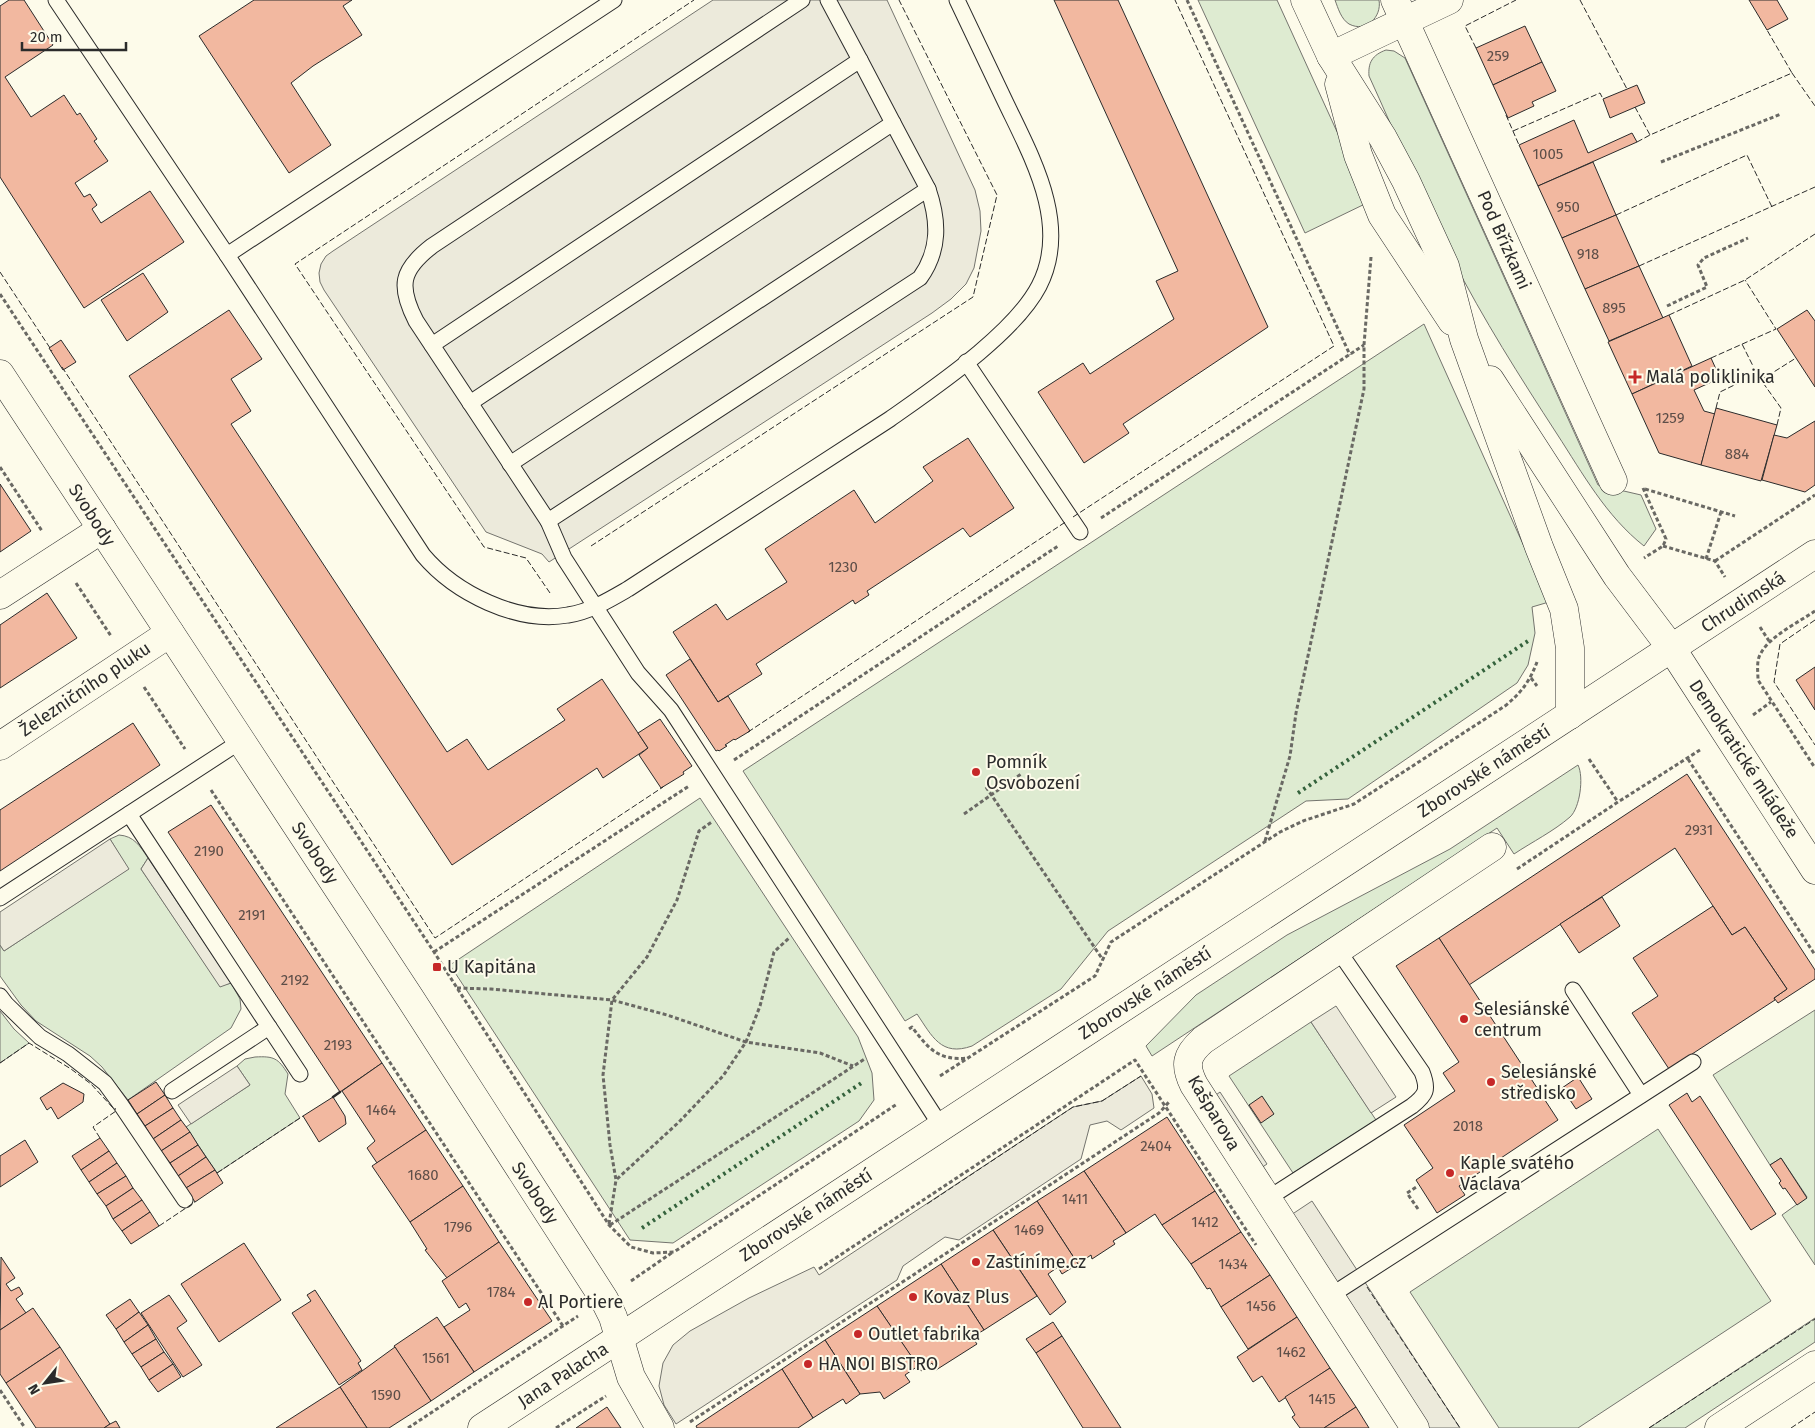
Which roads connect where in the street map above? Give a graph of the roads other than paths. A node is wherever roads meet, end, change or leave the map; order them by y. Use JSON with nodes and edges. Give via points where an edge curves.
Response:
{"nodes":[{"id":1,"x":56,"y":0,"type":"edge"},
{"id":2,"x":614,"y":0,"type":"edge"},
{"id":3,"x":802,"y":0,"type":"edge"},
{"id":4,"x":828,"y":0,"type":"edge"},
{"id":5,"x":957,"y":0,"type":"edge"},
{"id":6,"x":1305,"y":0,"type":"edge"},
{"id":7,"x":1449,"y":0,"type":"edge"},
{"id":8,"x":1400,"y":11,"type":"edge"},
{"id":9,"x":1331,"y":56,"type":"junction"},
{"id":10,"x":860,"y":60,"type":"junction"},
{"id":11,"x":893,"y":123,"type":"junction"},
{"id":12,"x":928,"y":189,"type":"junction"},
{"id":13,"x":227,"y":255,"type":"junction"},
{"id":14,"x":1464,"y":339,"type":"junction"},
{"id":15,"x":432,"y":345,"type":"junction"},
{"id":16,"x":966,"y":362,"type":"junction"},
{"id":17,"x":0,"y":374,"type":"edge"},
{"id":18,"x":470,"y":403,"type":"junction"},
{"id":19,"x":510,"y":464,"type":"junction"},
{"id":20,"x":1613,"y":480,"type":"road end"},
{"id":21,"x":548,"y":521,"type":"junction"},
{"id":22,"x":102,"y":529,"type":"junction"},
{"id":23,"x":1080,"y":532,"type":"road end"},
{"id":24,"x":1815,"y":554,"type":"edge"},
{"id":25,"x":0,"y":595,"type":"edge"},
{"id":26,"x":596,"y":606,"type":"junction"},
{"id":27,"x":170,"y":633,"type":"junction"},
{"id":28,"x":1672,"y":649,"type":"junction"},
{"id":29,"x":1570,"y":715,"type":"junction"},
{"id":30,"x":241,"y":741,"type":"junction"},
{"id":31,"x":0,"y":746,"type":"edge"},
{"id":32,"x":129,"y":814,"type":"junction"},
{"id":33,"x":1492,"y":847,"type":"dead end"},
{"id":34,"x":1815,"y":870,"type":"edge"},
{"id":35,"x":0,"y":898,"type":"edge"},
{"id":36,"x":1338,"y":950,"type":"junction"},
{"id":37,"x":1573,"y":990,"type":"dead end"},
{"id":38,"x":0,"y":996,"type":"edge"},
{"id":39,"x":269,"y":1026,"type":"junction"},
{"id":40,"x":1692,"y":1062,"type":"dead end"},
{"id":41,"x":300,"y":1074,"type":"dead end"},
{"id":42,"x":172,"y":1091,"type":"dead end"},
{"id":43,"x":1641,"y":1095,"type":"junction"},
{"id":44,"x":941,"y":1126,"type":"junction"},
{"id":45,"x":1267,"y":1199,"type":"junction"},
{"id":46,"x":185,"y":1200,"type":"dead end"},
{"id":47,"x":1330,"y":1296,"type":"junction"},
{"id":48,"x":619,"y":1338,"type":"junction"},
{"id":49,"x":1815,"y":1365,"type":"edge"},
{"id":50,"x":482,"y":1428,"type":"edge"},
{"id":51,"x":660,"y":1428,"type":"edge"},
{"id":52,"x":1414,"y":1428,"type":"edge"},
{"id":53,"x":1719,"y":1428,"type":"edge"}],
"edges":[{"from":1,"to":13,"type":"lane"},
{"from":2,"to":13,"type":"lane"},
{"from":3,"to":15,"type":"lane","via":[[421,255],[405,278],[404,290],[407,304]]},
{"from":4,"to":10,"type":"lane"},
{"from":5,"to":16,"type":"lane","via":[[1038,174],[1047,202],[1051,244],[1048,264],[1027,304],[1002,332]]},
{"from":6,"to":9,"type":"street"},
{"from":7,"to":8,"type":"street"},
{"from":8,"to":9,"type":"street"},
{"from":8,"to":20,"type":"street","name":"Pod Břízkami"},
{"from":9,"to":14,"type":"street","via":[[1383,138],[1416,199],[1444,266]]},
{"from":9,"to":14,"type":"street","via":[[1358,155],[1382,215]]},
{"from":10,"to":11,"type":"lane"},
{"from":10,"to":15,"type":"lane"},
{"from":11,"to":12,"type":"lane"},
{"from":11,"to":18,"type":"lane"},
{"from":12,"to":19,"type":"lane"},
{"from":12,"to":21,"type":"lane","via":[[936,236],[934,252],[920,278]]},
{"from":13,"to":26,"type":"lane","via":[[435,569],[477,598],[529,614],[567,616]]},
{"from":14,"to":28,"type":"street","via":[[1616,576]]},
{"from":14,"to":29,"type":"street","via":[[1564,609],[1570,648]]},
{"from":15,"to":18,"type":"lane"},
{"from":16,"to":23,"type":"lane"},
{"from":16,"to":26,"type":"lane","via":[[890,419],[628,589]]},
{"from":17,"to":22,"type":"street","name":"Svobody"},
{"from":18,"to":19,"type":"lane"},
{"from":19,"to":21,"type":"lane"},
{"from":21,"to":26,"type":"lane","via":[[564,558]]},
{"from":22,"to":25,"type":"street"},
{"from":22,"to":27,"type":"street","name":"Svobody"},
{"from":24,"to":28,"type":"street","name":"Chrudimská"},
{"from":26,"to":44,"type":"lane","via":[[638,673],[671,710]]},
{"from":27,"to":30,"type":"street","name":"Svobody"},
{"from":27,"to":31,"type":"street","name":"Železničního pluku"},
{"from":28,"to":29,"type":"street","name":"Zborovské náměstí"},
{"from":28,"to":34,"type":"street","name":"Demokratické mládeže"},
{"from":29,"to":44,"type":"street","name":"Zborovské náměstí"},
{"from":30,"to":32,"type":"lane"},
{"from":30,"to":48,"type":"street","name":"Svobody","via":[[604,1299]]},
{"from":32,"to":35,"type":"lane"},
{"from":32,"to":39,"type":"lane"},
{"from":33,"to":36,"type":"street","name":"Kašparova"},
{"from":36,"to":45,"type":"street","name":"Kašparova","via":[[1203,1040],[1188,1061],[1194,1085]]},
{"from":36,"to":45,"type":"lane","via":[[1422,1072],[1426,1091],[1412,1106]]},
{"from":37,"to":43,"type":"lane"},
{"from":38,"to":46,"type":"lane","via":[[40,1037],[105,1083]]},
{"from":39,"to":41,"type":"lane"},
{"from":39,"to":42,"type":"lane"},
{"from":40,"to":43,"type":"lane"},
{"from":43,"to":47,"type":"lane"},
{"from":44,"to":48,"type":"street","name":"Zborovské náměstí"},
{"from":45,"to":47,"type":"street","name":"Kašparova"},
{"from":47,"to":52,"type":"street","name":"Kašparova"},
{"from":48,"to":50,"type":"street","name":"Jana Palacha"},
{"from":48,"to":51,"type":"street","name":"Svobody","via":[[631,1377]]},
{"from":49,"to":53,"type":"street"}]}
